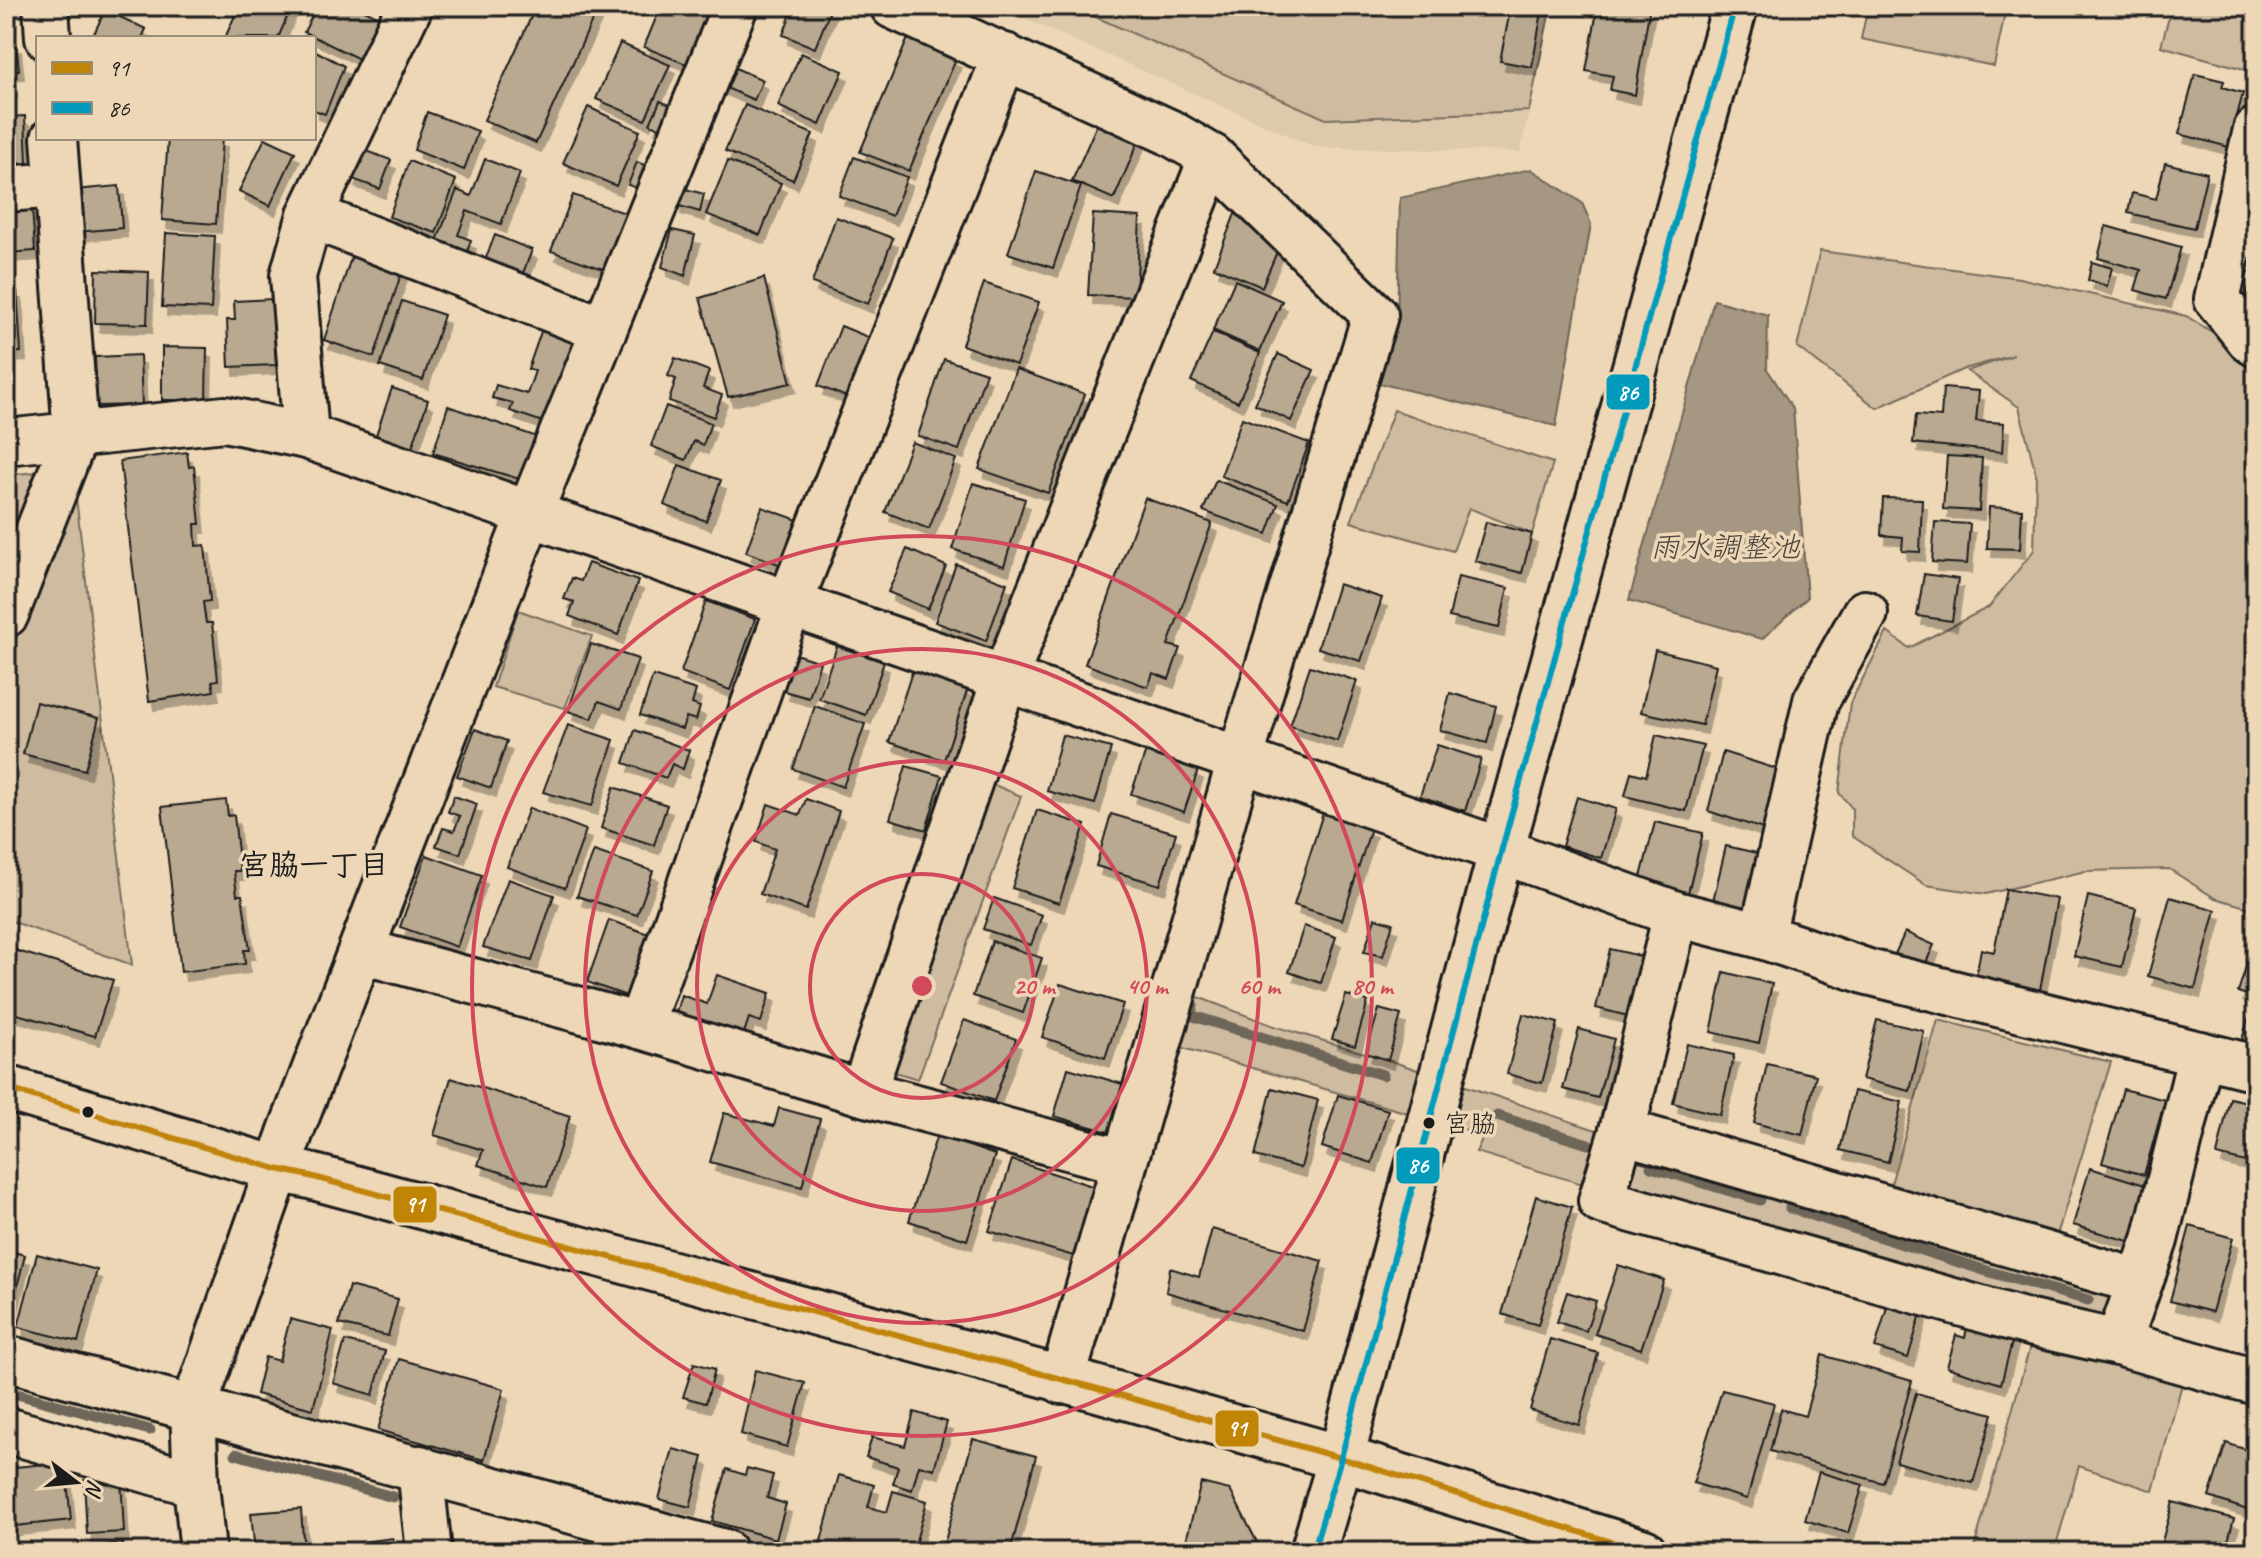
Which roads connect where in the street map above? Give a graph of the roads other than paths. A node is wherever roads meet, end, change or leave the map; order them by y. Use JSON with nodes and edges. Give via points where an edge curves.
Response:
{"nodes":[{"id":1,"x":46,"y":6,"type":"edge"},
{"id":2,"x":410,"y":6,"type":"edge"},
{"id":3,"x":735,"y":6,"type":"edge"},
{"id":4,"x":893,"y":6,"type":"edge"},
{"id":5,"x":1735,"y":6,"type":"edge"},
{"id":6,"x":48,"y":36,"type":"edge"},
{"id":7,"x":1005,"y":56,"type":"junction"},
{"id":8,"x":2256,"y":130,"type":"edge"},
{"id":9,"x":54,"y":140,"type":"edge"},
{"id":10,"x":1212,"y":157,"type":"junction"},
{"id":11,"x":57,"y":185,"type":"junction"},
{"id":12,"x":2249,"y":187,"type":"edge"},
{"id":13,"x":6,"y":189,"type":"edge"},
{"id":14,"x":310,"y":215,"type":"junction"},
{"id":15,"x":604,"y":330,"type":"junction"},
{"id":16,"x":2256,"y":344,"type":"edge"},
{"id":17,"x":76,"y":434,"type":"junction"},
{"id":18,"x":306,"y":436,"type":"junction"},
{"id":19,"x":6,"y":442,"type":"edge"},
{"id":20,"x":529,"y":515,"type":"junction"},
{"id":21,"x":789,"y":605,"type":"junction"},
{"id":22,"x":1865,"y":613,"type":"dead end"},
{"id":23,"x":6,"y":614,"type":"edge"},
{"id":24,"x":1005,"y":678,"type":"junction"},
{"id":25,"x":1240,"y":760,"type":"junction"},
{"id":26,"x":1501,"y":852,"type":"junction"},
{"id":27,"x":1676,"y":914,"type":"junction"},
{"id":28,"x":1762,"y":936,"type":"junction"},
{"id":29,"x":361,"y":951,"type":"junction"},
{"id":30,"x":640,"y":1026,"type":"junction"},
{"id":31,"x":2201,"y":1054,"type":"junction"},
{"id":32,"x":2256,"y":1068,"type":"edge"},
{"id":33,"x":6,"y":1088,"type":"edge"},
{"id":34,"x":863,"y":1093,"type":"junction"},
{"id":35,"x":1622,"y":1131,"type":"junction"},
{"id":36,"x":1124,"y":1162,"type":"junction"},
{"id":37,"x":277,"y":1169,"type":"junction"},
{"id":38,"x":2140,"y":1282,"type":"junction"},
{"id":39,"x":2118,"y":1343,"type":"junction"},
{"id":40,"x":6,"y":1358,"type":"edge"},
{"id":41,"x":1062,"y":1381,"type":"junction"},
{"id":42,"x":2256,"y":1382,"type":"edge"},
{"id":43,"x":193,"y":1410,"type":"junction"},
{"id":44,"x":6,"y":1430,"type":"edge"},
{"id":45,"x":1341,"y":1458,"type":"junction"},
{"id":46,"x":420,"y":1468,"type":"junction"},
{"id":47,"x":196,"y":1484,"type":"junction"},
{"id":48,"x":643,"y":1540,"type":"edge"},
{"id":49,"x":203,"y":1552,"type":"edge"},
{"id":50,"x":429,"y":1552,"type":"edge"},
{"id":51,"x":724,"y":1552,"type":"edge"},
{"id":52,"x":1313,"y":1552,"type":"edge"},
{"id":53,"x":1644,"y":1552,"type":"edge"}],
"edges":[{"from":1,"to":6,"type":"street"},
{"from":2,"to":14,"type":"street"},
{"from":3,"to":15,"type":"street"},
{"from":4,"to":7,"type":"street"},
{"from":5,"to":26,"type":"street"},
{"from":7,"to":10,"type":"street"},
{"from":7,"to":21,"type":"street"},
{"from":8,"to":12,"type":"street"},
{"from":9,"to":11,"type":"street"},
{"from":10,"to":24,"type":"street"},
{"from":10,"to":25,"type":"street","via":[[1375,315]]},
{"from":11,"to":13,"type":"street"},
{"from":11,"to":17,"type":"street"},
{"from":12,"to":16,"type":"street","via":[[2217,299]]},
{"from":14,"to":15,"type":"street"},
{"from":14,"to":18,"type":"street","via":[[293,276]]},
{"from":15,"to":20,"type":"street"},
{"from":17,"to":18,"type":"street","via":[[225,419]]},
{"from":17,"to":19,"type":"street"},
{"from":17,"to":23,"type":"street"},
{"from":18,"to":20,"type":"street"},
{"from":20,"to":21,"type":"street"},
{"from":20,"to":29,"type":"street"},
{"from":21,"to":24,"type":"street"},
{"from":21,"to":30,"type":"street"},
{"from":22,"to":28,"type":"street","via":[[1816,701]]},
{"from":24,"to":25,"type":"street"},
{"from":24,"to":34,"type":"street"},
{"from":25,"to":26,"type":"street"},
{"from":25,"to":36,"type":"street"},
{"from":26,"to":27,"type":"street"},
{"from":26,"to":45,"type":"street"},
{"from":27,"to":28,"type":"street"},
{"from":27,"to":35,"type":"street"},
{"from":28,"to":31,"type":"street","via":[[1868,972]]},
{"from":29,"to":30,"type":"street"},
{"from":29,"to":37,"type":"street"},
{"from":30,"to":34,"type":"street"},
{"from":31,"to":32,"type":"street"},
{"from":31,"to":38,"type":"street"},
{"from":33,"to":37,"type":"street"},
{"from":34,"to":36,"type":"street"},
{"from":35,"to":38,"type":"street"},
{"from":35,"to":39,"type":"street","via":[[1601,1201],[2030,1323]]},
{"from":36,"to":41,"type":"street"},
{"from":37,"to":41,"type":"street"},
{"from":37,"to":43,"type":"street"},
{"from":38,"to":39,"type":"street"},
{"from":39,"to":42,"type":"street"},
{"from":40,"to":43,"type":"street"},
{"from":41,"to":45,"type":"street"},
{"from":43,"to":46,"type":"street"},
{"from":43,"to":47,"type":"street"},
{"from":44,"to":47,"type":"street"},
{"from":45,"to":52,"type":"street"},
{"from":45,"to":53,"type":"street"},
{"from":46,"to":48,"type":"street"},
{"from":46,"to":50,"type":"street"},
{"from":47,"to":49,"type":"street"},
{"from":48,"to":51,"type":"street"}]}
